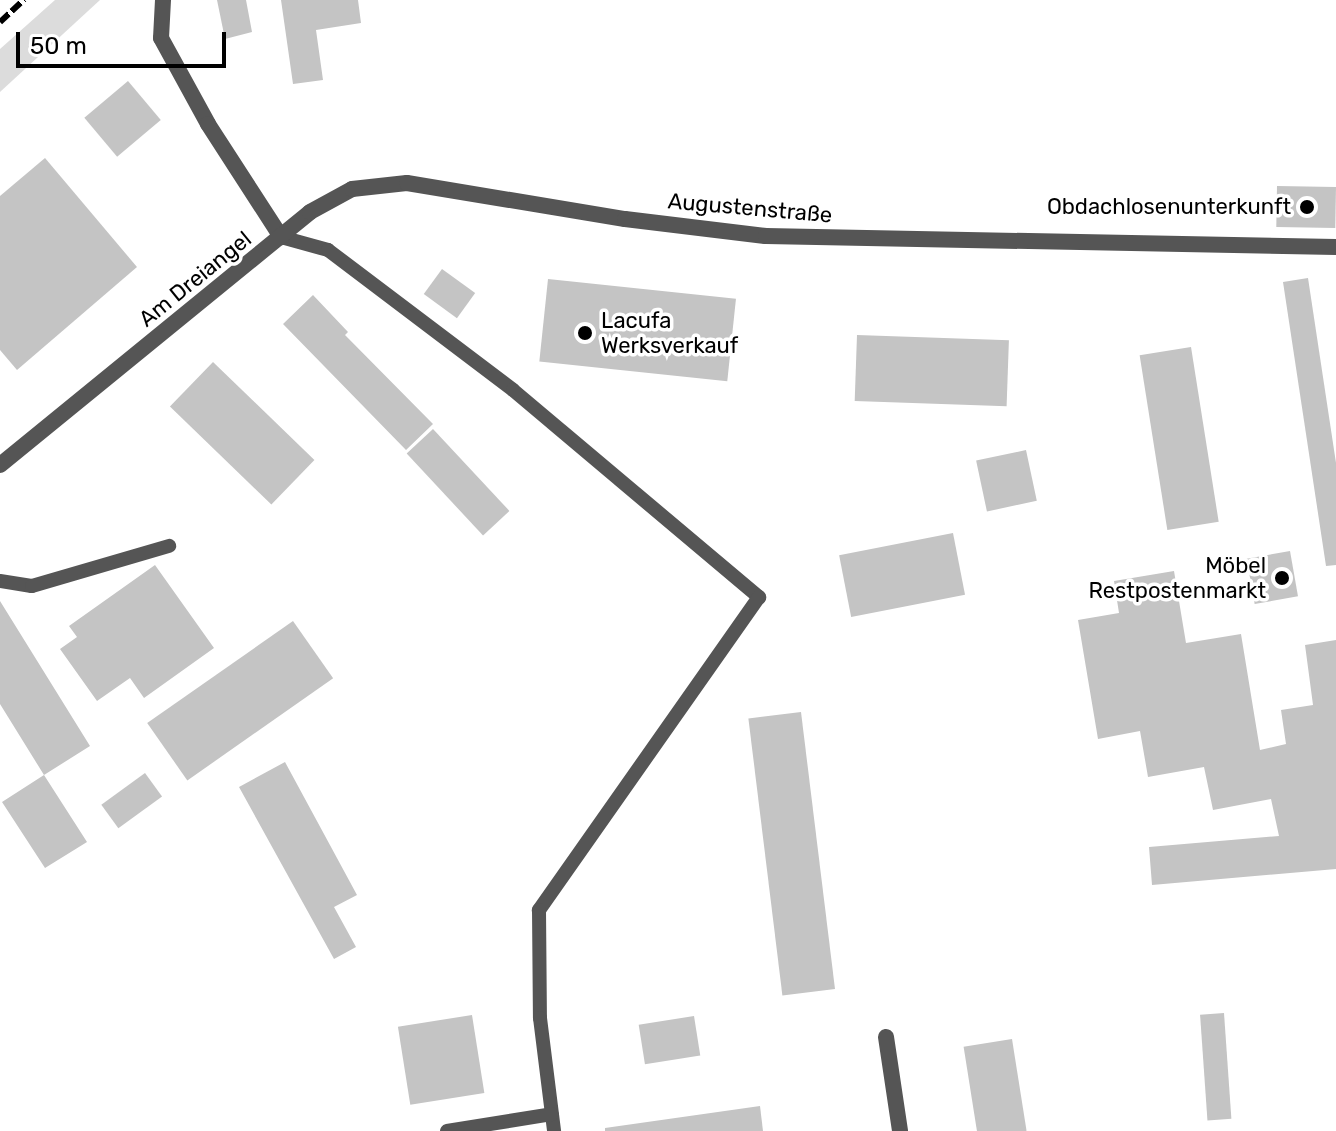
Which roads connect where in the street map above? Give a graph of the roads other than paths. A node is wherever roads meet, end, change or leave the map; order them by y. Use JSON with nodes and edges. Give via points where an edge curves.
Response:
{"nodes":[{"id":1,"x":163,"y":0,"type":"edge"},
{"id":2,"x":281,"y":237,"type":"junction"},
{"id":3,"x":1336,"y":247,"type":"edge"},
{"id":4,"x":0,"y":465,"type":"edge"},
{"id":5,"x":169,"y":546,"type":"dead end"},
{"id":6,"x":0,"y":581,"type":"edge"},
{"id":7,"x":886,"y":1037,"type":"dead end"},
{"id":8,"x":552,"y":1114,"type":"junction"},
{"id":9,"x":447,"y":1131,"type":"edge"},
{"id":10,"x":554,"y":1131,"type":"edge"},
{"id":11,"x":900,"y":1131,"type":"edge"}],
"edges":[{"from":1,"to":2,"type":"street","name":"Am Dreiangel","via":[[161,38],[208,124]]},
{"from":2,"to":3,"type":"street","name":"Augustenstraße","via":[[310,212],[352,189],[407,183],[766,236]]},
{"from":2,"to":4,"type":"street","name":"Am Dreiangel"},
{"from":2,"to":8,"type":"lane","via":[[328,250],[513,390],[759,597],[539,910],[540,1018]]},
{"from":5,"to":6,"type":"lane","via":[[32,586]]},
{"from":7,"to":11,"type":"street"},
{"from":8,"to":9,"type":"lane"},
{"from":8,"to":10,"type":"lane"}]}
